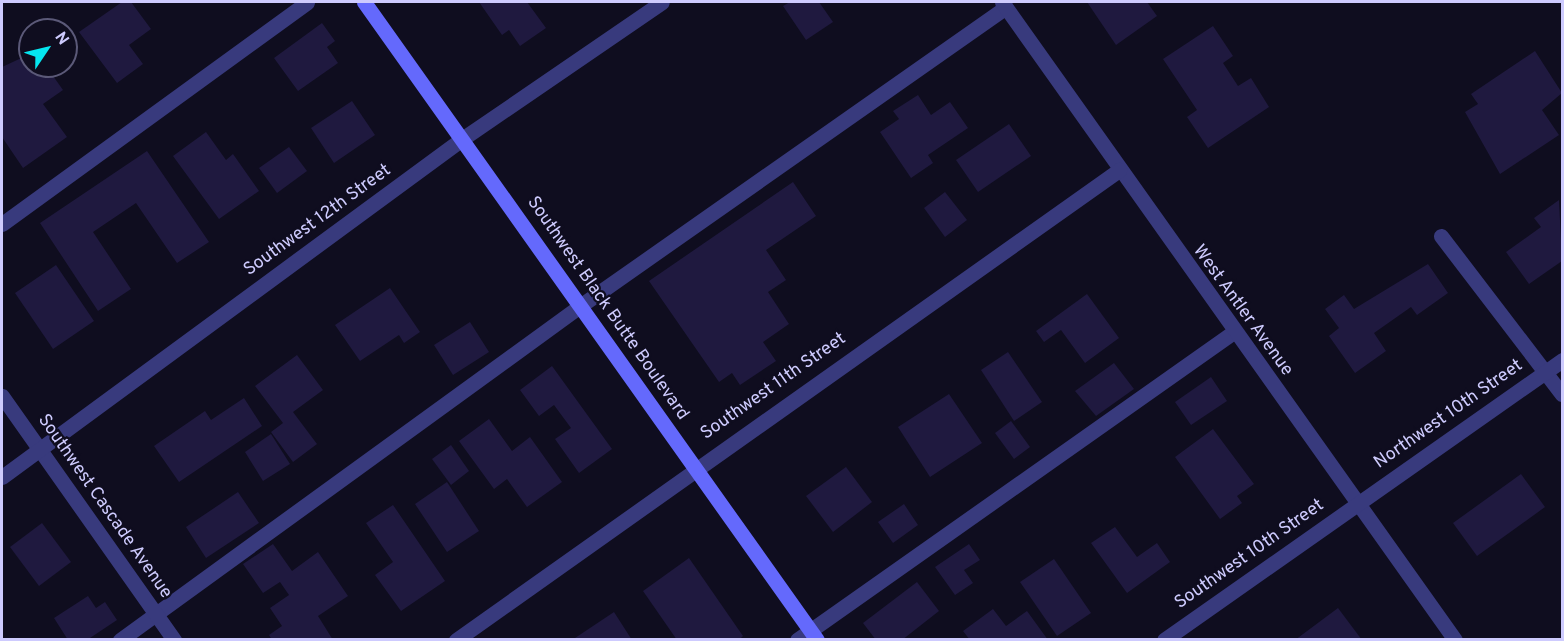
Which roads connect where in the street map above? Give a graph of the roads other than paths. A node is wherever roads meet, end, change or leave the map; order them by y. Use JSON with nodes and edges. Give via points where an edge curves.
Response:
{"nodes":[{"id":1,"x":307,"y":2,"type":"edge"},
{"id":2,"x":364,"y":2,"type":"edge"},
{"id":3,"x":662,"y":2,"type":"edge"},
{"id":4,"x":1004,"y":4,"type":"edge"},
{"id":5,"x":462,"y":139,"type":"junction"},
{"id":6,"x":1119,"y":170,"type":"junction"},
{"id":7,"x":2,"y":224,"type":"edge"},
{"id":8,"x":1442,"y":236,"type":"dead end"},
{"id":9,"x":580,"y":306,"type":"junction"},
{"id":10,"x":1232,"y":333,"type":"junction"},
{"id":11,"x":1563,"y":360,"type":"edge"},
{"id":12,"x":1546,"y":371,"type":"junction"},
{"id":13,"x":1563,"y":394,"type":"edge"},
{"id":14,"x":2,"y":396,"type":"edge"},
{"id":15,"x":40,"y":450,"type":"junction"},
{"id":16,"x":694,"y":466,"type":"junction"},
{"id":17,"x":2,"y":477,"type":"edge"},
{"id":18,"x":1358,"y":503,"type":"junction"},
{"id":19,"x":156,"y":614,"type":"junction"},
{"id":20,"x":808,"y":636,"type":"edge"},
{"id":21,"x":120,"y":639,"type":"edge"},
{"id":22,"x":174,"y":639,"type":"edge"},
{"id":23,"x":456,"y":639,"type":"edge"},
{"id":24,"x":1164,"y":639,"type":"edge"},
{"id":25,"x":1455,"y":639,"type":"edge"}],
"edges":[{"from":1,"to":7,"type":"street"},
{"from":2,"to":5,"type":"street","name":"Southwest Black Butte Boulevard"},
{"from":3,"to":5,"type":"street","name":"Southwest 12th Street"},
{"from":4,"to":6,"type":"street","name":"West Antler Avenue"},
{"from":4,"to":9,"type":"street"},
{"from":5,"to":9,"type":"street","name":"Southwest Black Butte Boulevard"},
{"from":5,"to":15,"type":"street","name":"Southwest 12th Street"},
{"from":6,"to":10,"type":"street","name":"West Antler Avenue"},
{"from":6,"to":16,"type":"street","name":"Southwest 11th Street"},
{"from":8,"to":12,"type":"street"},
{"from":9,"to":16,"type":"street","name":"Southwest Black Butte Boulevard"},
{"from":9,"to":19,"type":"street"},
{"from":10,"to":18,"type":"street","name":"West Antler Avenue"},
{"from":10,"to":20,"type":"street"},
{"from":11,"to":12,"type":"street","name":"Northwest 10th Street"},
{"from":12,"to":13,"type":"street"},
{"from":12,"to":18,"type":"street","name":"Northwest 10th Street"},
{"from":14,"to":15,"type":"street","name":"Southwest Cascade Avenue"},
{"from":15,"to":17,"type":"street","name":"Southwest 12th Street"},
{"from":15,"to":19,"type":"street","name":"Southwest Cascade Avenue"},
{"from":16,"to":20,"type":"street","name":"Southwest Black Butte Boulevard"},
{"from":16,"to":23,"type":"street","name":"Southwest 11th Street"},
{"from":18,"to":24,"type":"street","name":"Southwest 10th Street"},
{"from":18,"to":25,"type":"street","name":"West Antler Avenue"},
{"from":19,"to":21,"type":"street"},
{"from":19,"to":22,"type":"street","name":"Southwest Cascade Avenue"}]}
